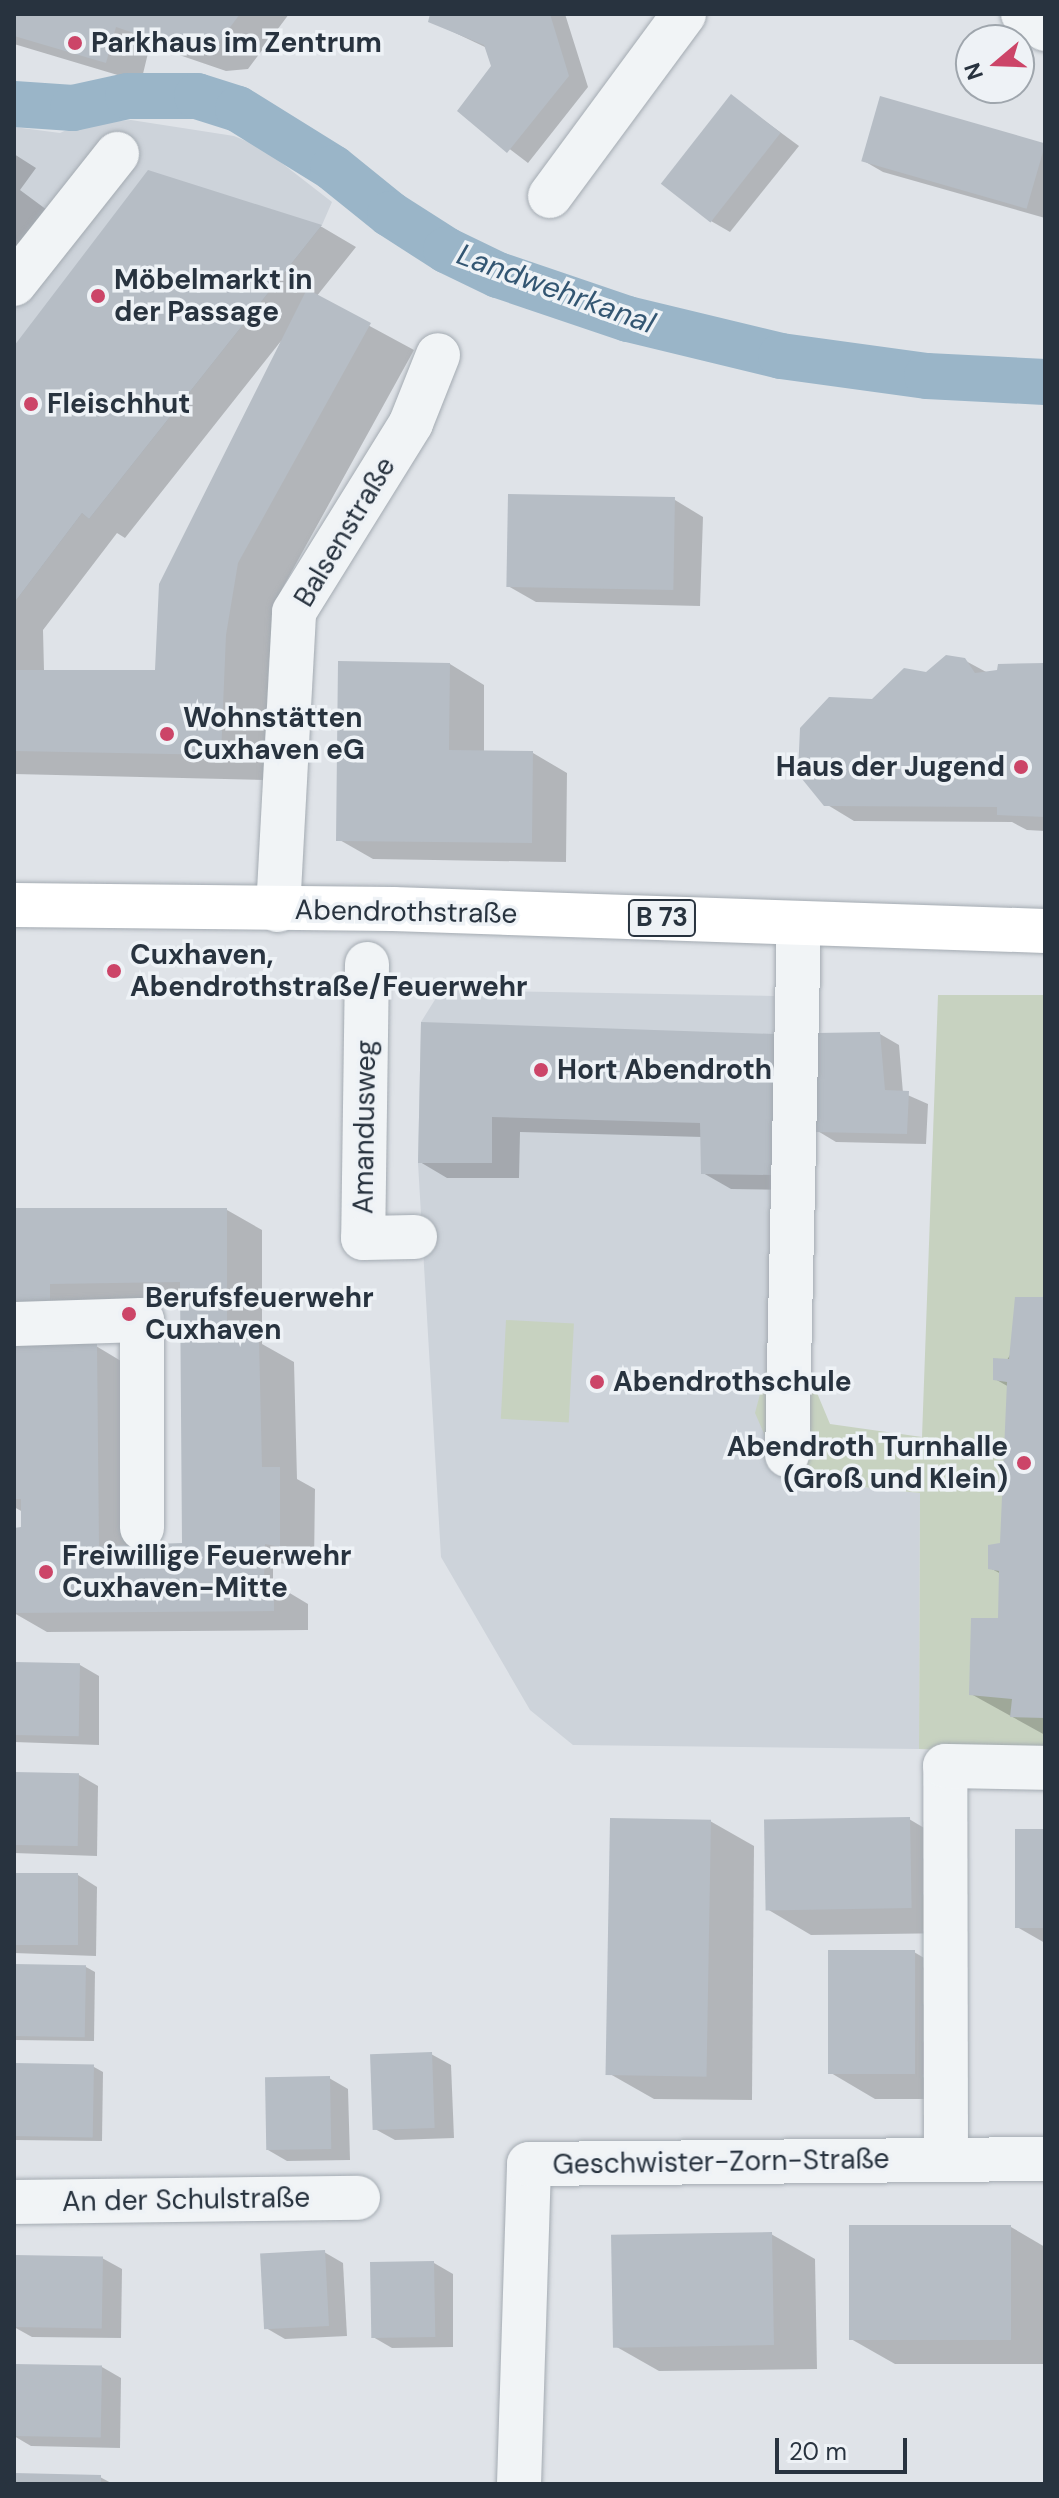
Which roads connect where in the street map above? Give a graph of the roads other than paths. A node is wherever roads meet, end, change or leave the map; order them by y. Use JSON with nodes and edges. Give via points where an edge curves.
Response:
{"nodes":[{"id":1,"x":684,"y":14,"type":"edge"},
{"id":2,"x":1023,"y":14,"type":"edge"},
{"id":3,"x":1045,"y":29,"type":"edge"},
{"id":4,"x":117,"y":154,"type":"dead end"},
{"id":5,"x":550,"y":196,"type":"dead end"},
{"id":6,"x":14,"y":284,"type":"edge"},
{"id":7,"x":438,"y":355,"type":"dead end"},
{"id":8,"x":14,"y":905,"type":"edge"},
{"id":9,"x":278,"y":910,"type":"junction"},
{"id":10,"x":799,"y":924,"type":"junction"},
{"id":11,"x":1045,"y":931,"type":"edge"},
{"id":12,"x":367,"y":964,"type":"dead end"},
{"id":13,"x":415,"y":1237,"type":"dead end"},
{"id":14,"x":14,"y":1324,"type":"edge"},
{"id":15,"x":787,"y":1455,"type":"dead end"},
{"id":16,"x":142,"y":1528,"type":"dead end"},
{"id":17,"x":1045,"y":1768,"type":"edge"},
{"id":18,"x":946,"y":2159,"type":"junction"},
{"id":19,"x":1045,"y":2159,"type":"edge"},
{"id":20,"x":358,"y":2198,"type":"dead end"},
{"id":21,"x":14,"y":2202,"type":"edge"},
{"id":22,"x":519,"y":2484,"type":"edge"}],
"edges":[{"from":1,"to":5,"type":"street"},
{"from":2,"to":3,"type":"street"},
{"from":4,"to":6,"type":"street"},
{"from":7,"to":9,"type":"street","name":"Balsenstraße","via":[[411,423],[294,612]]},
{"from":8,"to":9,"type":"main road","name":"Abendrothstraße","number":"B 73"},
{"from":9,"to":10,"type":"main road","name":"Abendrothstraße","number":"B 73","via":[[409,909]]},
{"from":10,"to":11,"type":"main road","name":"Abendrothstraße","number":"B 73"},
{"from":10,"to":15,"type":"street"},
{"from":12,"to":13,"type":"street","name":"Amandusweg","via":[[363,1238]]},
{"from":14,"to":16,"type":"street","via":[[142,1320]]},
{"from":17,"to":18,"type":"street","via":[[945,1766]]},
{"from":18,"to":19,"type":"street","name":"Geschwister-Zorn-Straße"},
{"from":18,"to":22,"type":"street","name":"Geschwister-Zorn-Straße","via":[[529,2164]]},
{"from":20,"to":21,"type":"street","name":"An der Schulstraße"}]}
